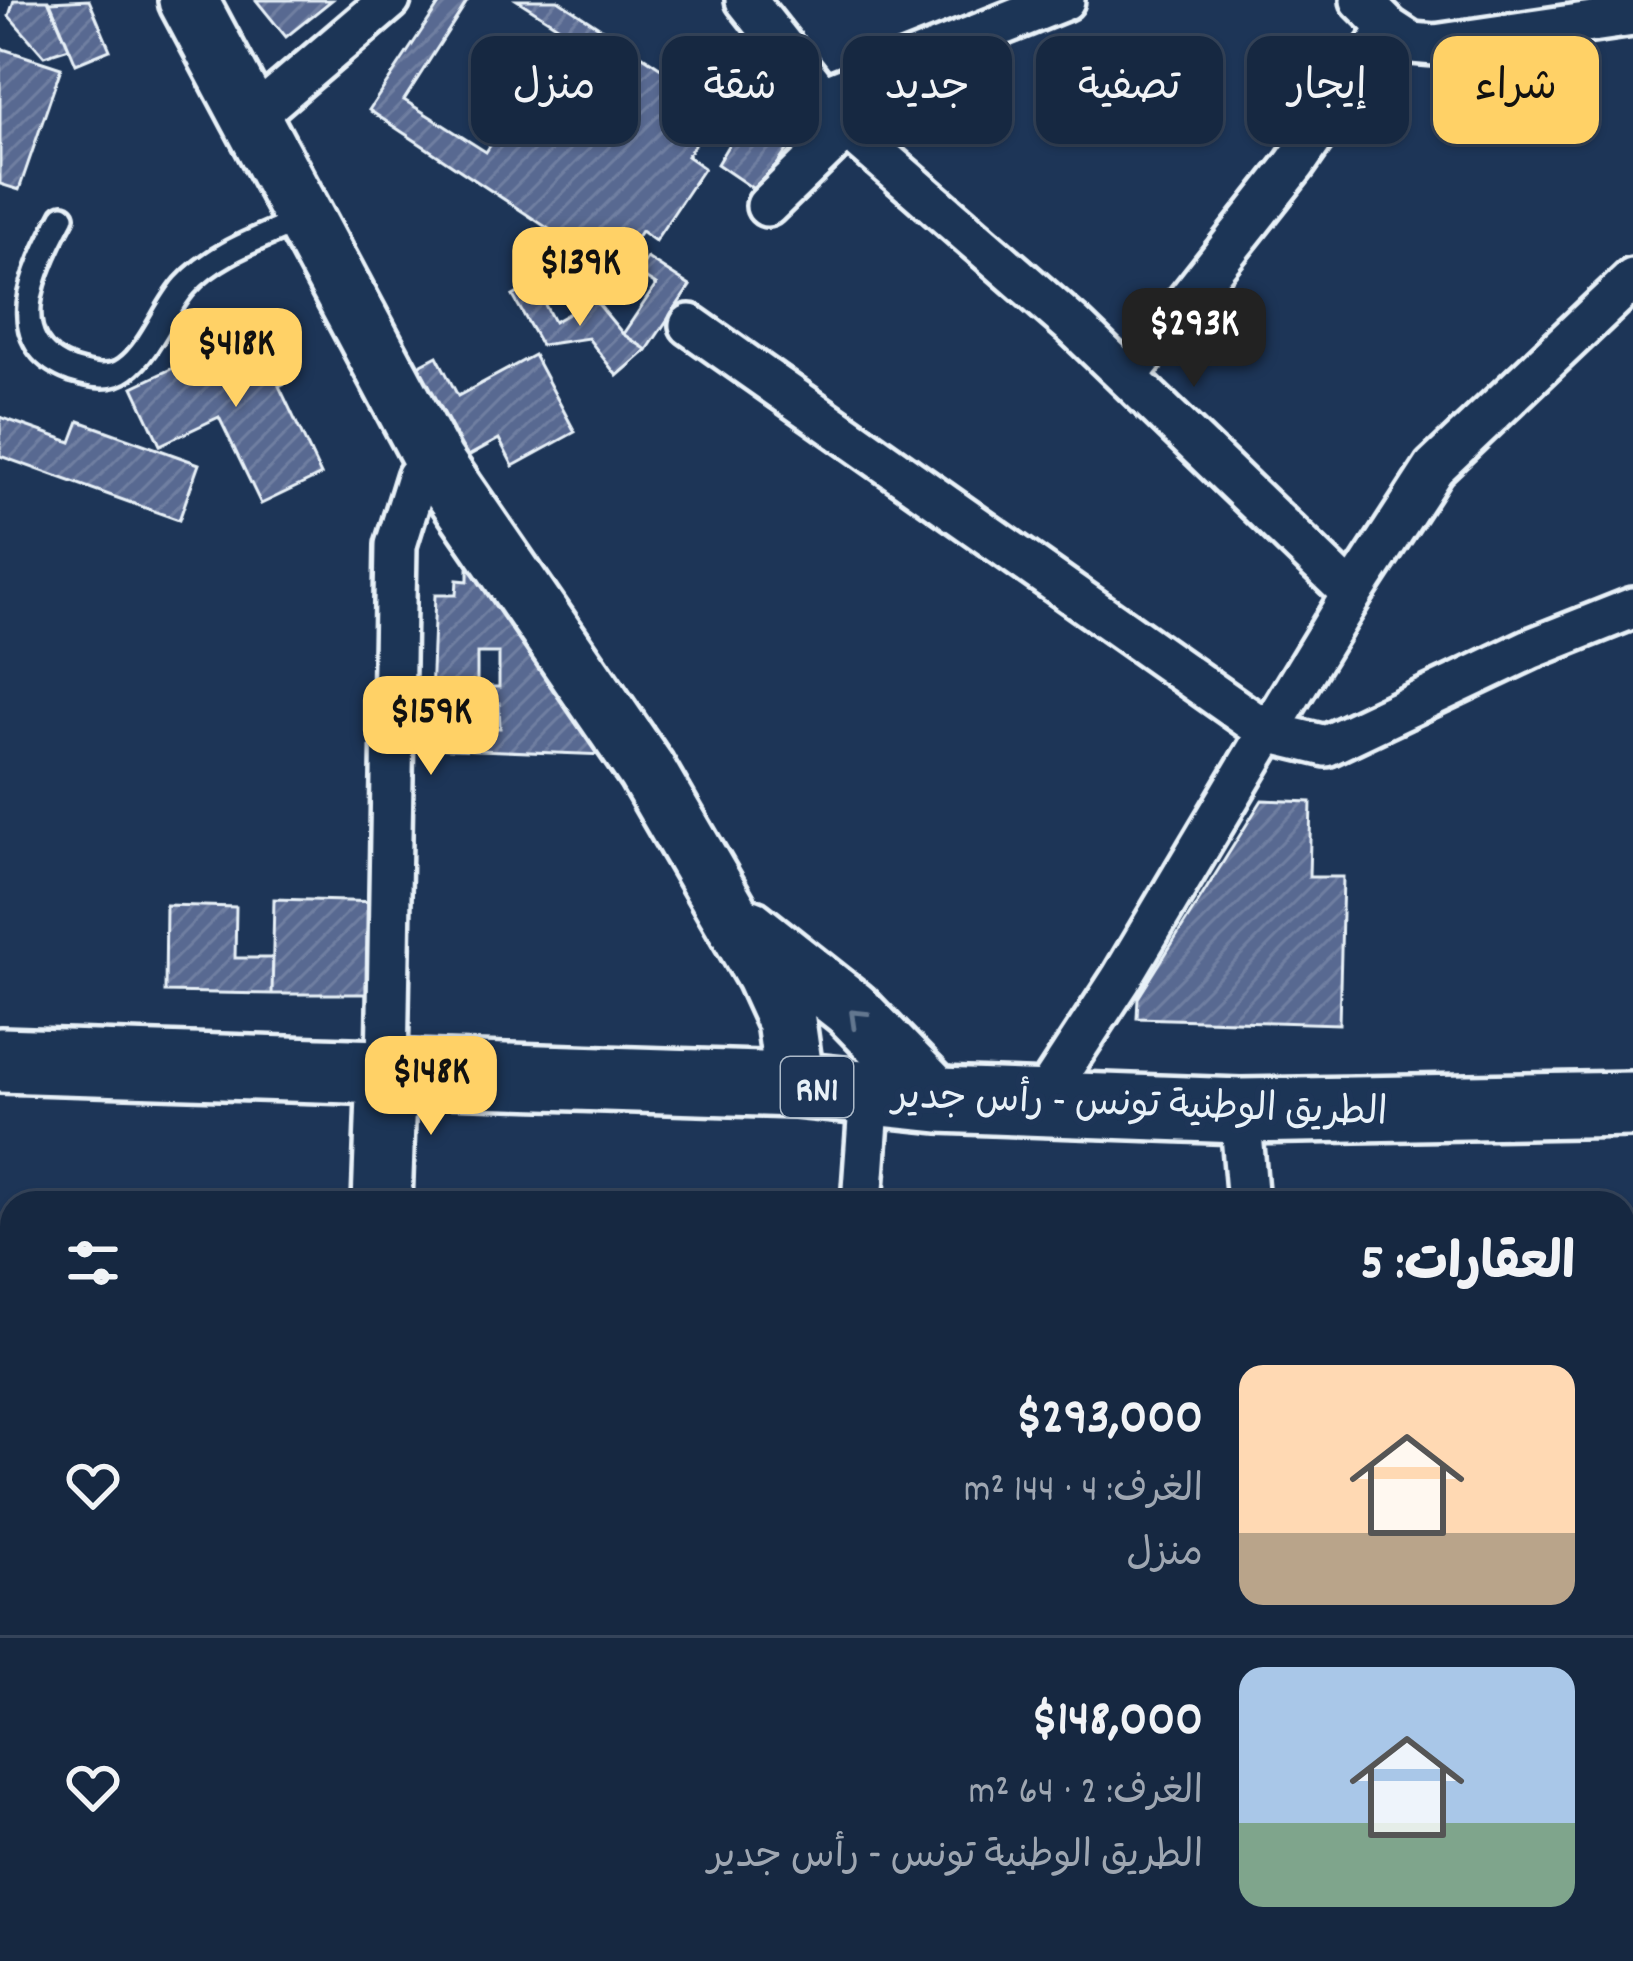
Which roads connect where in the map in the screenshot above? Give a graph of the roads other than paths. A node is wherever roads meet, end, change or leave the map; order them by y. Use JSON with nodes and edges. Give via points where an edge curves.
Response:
{"nodes":[{"id":1,"x":188,"y":0,"type":"edge"},
{"id":2,"x":390,"y":0,"type":"edge"},
{"id":3,"x":746,"y":0,"type":"edge"},
{"id":4,"x":1064,"y":0,"type":"edge"},
{"id":5,"x":1375,"y":14,"type":"edge"},
{"id":6,"x":1633,"y":16,"type":"edge"},
{"id":7,"x":821,"y":97,"type":"junction"},
{"id":8,"x":252,"y":118,"type":"junction"},
{"id":9,"x":843,"y":123,"type":"edge"},
{"id":10,"x":843,"y":132,"type":"edge"},
{"id":11,"x":865,"y":144,"type":"edge"},
{"id":12,"x":767,"y":206,"type":"dead end"},
{"id":13,"x":63,"y":216,"type":"dead end"},
{"id":14,"x":304,"y":218,"type":"junction"},
{"id":15,"x":1633,"y":279,"type":"edge"},
{"id":16,"x":690,"y":325,"type":"dead end"},
{"id":17,"x":1127,"y":377,"type":"junction"},
{"id":18,"x":435,"y":463,"type":"junction"},
{"id":19,"x":1352,"y":594,"type":"junction"},
{"id":20,"x":1633,"y":608,"type":"edge"},
{"id":21,"x":1268,"y":732,"type":"junction"},
{"id":22,"x":722,"y":908,"type":"junction"},
{"id":23,"x":0,"y":1060,"type":"edge"},
{"id":24,"x":387,"y":1070,"type":"junction"},
{"id":25,"x":795,"y":1085,"type":"junction"},
{"id":26,"x":870,"y":1093,"type":"junction"},
{"id":27,"x":939,"y":1100,"type":"junction"},
{"id":28,"x":1040,"y":1103,"type":"junction"},
{"id":29,"x":1633,"y":1103,"type":"edge"},
{"id":30,"x":1240,"y":1111,"type":"junction"},
{"id":31,"x":382,"y":1191,"type":"edge"},
{"id":32,"x":863,"y":1191,"type":"edge"},
{"id":33,"x":1247,"y":1191,"type":"edge"}],
"edges":[{"from":1,"to":8,"type":"street"},
{"from":2,"to":8,"type":"street"},
{"from":3,"to":7,"type":"street"},
{"from":4,"to":7,"type":"street"},
{"from":5,"to":6,"type":"street","via":[[1412,43],[1435,45]]},
{"from":5,"to":17,"type":"street","via":[[1295,164]]},
{"from":7,"to":9,"type":"street"},
{"from":8,"to":14,"type":"street"},
{"from":10,"to":12,"type":"street"},
{"from":11,"to":17,"type":"street"},
{"from":13,"to":14,"type":"lane","via":[[17,300],[21,332],[44,362],[98,377],[125,369],[208,264]]},
{"from":14,"to":18,"type":"street"},
{"from":15,"to":19,"type":"street","via":[[1434,468]]},
{"from":16,"to":21,"type":"street"},
{"from":17,"to":19,"type":"street"},
{"from":18,"to":22,"type":"street","via":[[646,770]]},
{"from":18,"to":24,"type":"street","via":[[417,477],[396,545]]},
{"from":19,"to":21,"type":"street"},
{"from":20,"to":21,"type":"street","via":[[1326,746]]},
{"from":21,"to":28,"type":"street"},
{"from":22,"to":25,"type":"street","via":[[786,1022]]},
{"from":27,"to":22,"type":"street","one_way":true,"via":[[850,1010]]},
{"from":23,"to":24,"type":"main road","name":"الطريق الوطنية تونس - رأس جدير","number":"RN1"},
{"from":24,"to":25,"type":"main road","name":"الطريق الوطنية تونس - رأس جدير","number":"RN1"},
{"from":24,"to":31,"type":"street"},
{"from":25,"to":26,"type":"main road","name":"الطريق الوطنية تونس - رأس جدير","number":"RN1"},
{"from":26,"to":27,"type":"main road","name":"الطريق الوطنية تونس - رأس جدير","number":"RN1"},
{"from":26,"to":32,"type":"street"},
{"from":27,"to":28,"type":"main road","name":"الطريق الوطنية تونس - رأس جدير","number":"RN1"},
{"from":28,"to":30,"type":"main road","name":"الطريق الوطنية تونس - رأس جدير","number":"RN1"},
{"from":29,"to":30,"type":"main road","name":"الطريق الوطنية تونس - رأس جدير","number":"RN1"},
{"from":30,"to":33,"type":"street"}]}
